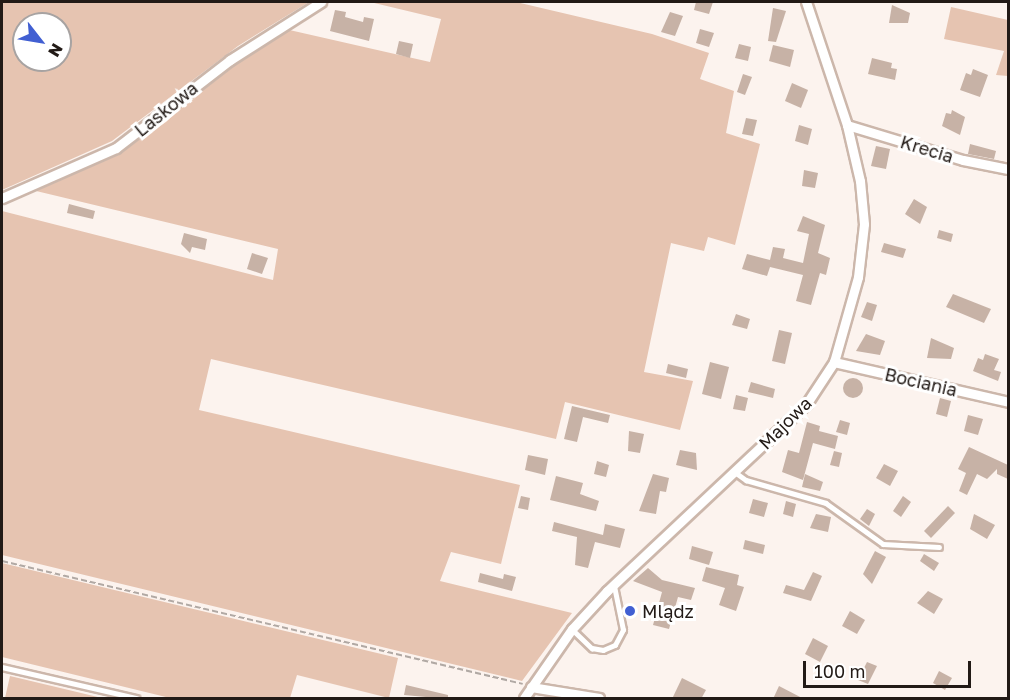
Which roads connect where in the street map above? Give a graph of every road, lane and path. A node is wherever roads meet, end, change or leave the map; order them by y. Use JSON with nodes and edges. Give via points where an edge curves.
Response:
{"nodes":[{"id":1,"x":321,"y":2,"type":"edge"},
{"id":2,"x":806,"y":2,"type":"edge"},
{"id":3,"x":848,"y":125,"type":"junction"},
{"id":4,"x":1008,"y":169,"type":"edge"},
{"id":5,"x":2,"y":198,"type":"edge"},
{"id":6,"x":834,"y":362,"type":"junction"},
{"id":7,"x":1008,"y":402,"type":"edge"},
{"id":8,"x":735,"y":472,"type":"junction"},
{"id":9,"x":939,"y":547,"type":"dead end"},
{"id":10,"x":2,"y":561,"type":"edge"},
{"id":11,"x":614,"y":585,"type":"junction"},
{"id":12,"x":573,"y":629,"type":"junction"},
{"id":13,"x":2,"y":667,"type":"edge"},
{"id":14,"x":531,"y":687,"type":"junction"},
{"id":15,"x":136,"y":699,"type":"edge"},
{"id":16,"x":524,"y":699,"type":"edge"},
{"id":17,"x":599,"y":699,"type":"edge"}],
"edges":[{"from":1,"to":5,"type":"street","name":"Laskowa","via":[[230,60],[116,148]]},
{"from":2,"to":3,"type":"street","name":"Majowa"},
{"from":3,"to":4,"type":"street","name":"Krecia"},
{"from":3,"to":6,"type":"street","name":"Majowa","via":[[864,224],[858,277]]},
{"from":6,"to":7,"type":"street","name":"Bociania"},
{"from":6,"to":8,"type":"street","name":"Majowa","via":[[810,400]]},
{"from":8,"to":9,"type":"lane","via":[[746,480],[826,503],[883,544]]},
{"from":8,"to":11,"type":"street","name":"Majowa"},
{"from":10,"to":14,"type":"path"},
{"from":11,"to":12,"type":"street","name":"Majowa"},
{"from":11,"to":12,"type":"lane","via":[[623,630],[615,645],[603,650],[592,648]]},
{"from":12,"to":14,"type":"street","name":"Majowa"},
{"from":13,"to":15,"type":"lane"},
{"from":14,"to":16,"type":"street","name":"Majowa"},
{"from":14,"to":17,"type":"street"}]}
